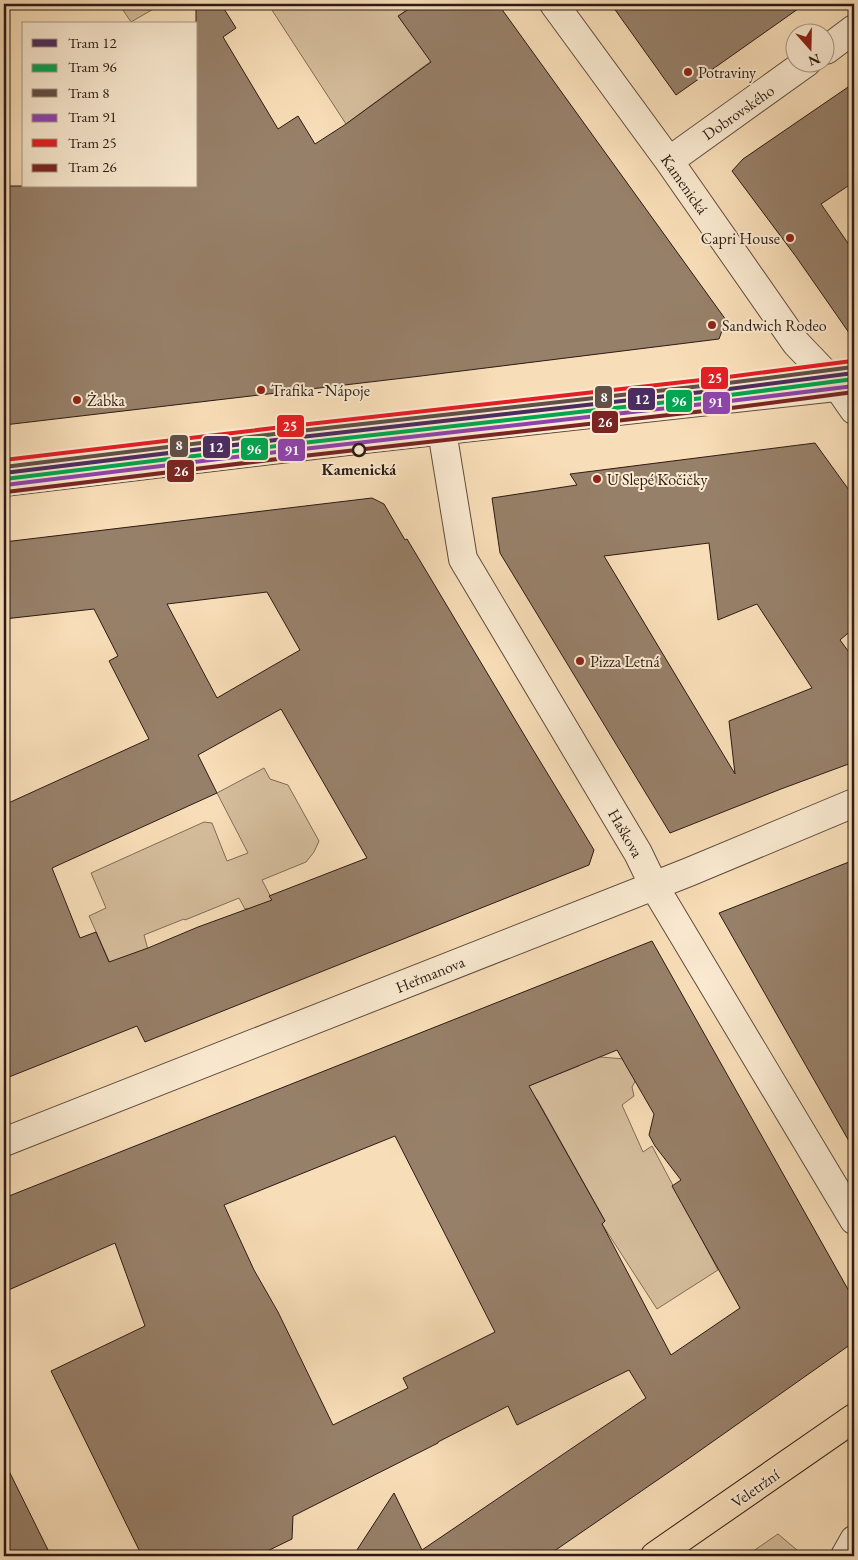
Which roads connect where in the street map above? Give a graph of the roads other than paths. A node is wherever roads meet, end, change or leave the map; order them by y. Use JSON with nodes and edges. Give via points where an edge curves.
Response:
{"nodes":[{"id":1,"x":554,"y":4,"type":"edge"},
{"id":2,"x":854,"y":29,"type":"edge"},
{"id":3,"x":836,"y":42,"type":"edge"},
{"id":4,"x":793,"y":72,"type":"edge"},
{"id":5,"x":669,"y":161,"type":"junction"},
{"id":6,"x":846,"y":386,"type":"edge"},
{"id":7,"x":854,"y":410,"type":"edge"},
{"id":8,"x":442,"y":431,"type":"junction"},
{"id":9,"x":4,"y":482,"type":"edge"},
{"id":10,"x":854,"y":803,"type":"edge"},
{"id":11,"x":654,"y":886,"type":"junction"},
{"id":12,"x":4,"y":1142,"type":"edge"},
{"id":13,"x":854,"y":1220,"type":"edge"},
{"id":14,"x":854,"y":1418,"type":"edge"},
{"id":15,"x":655,"y":1556,"type":"edge"}],
"edges":[{"from":1,"to":5,"type":"street","name":"Kamenická"},
{"from":2,"to":3,"type":"street"},
{"from":4,"to":5,"type":"street","name":"Dobrovského"},
{"from":5,"to":6,"type":"street","name":"Kamenická","via":[[796,343]]},
{"from":6,"to":7,"type":"street","name":"Kamenická"},
{"from":6,"to":8,"type":"street"},
{"from":8,"to":9,"type":"street"},
{"from":8,"to":11,"type":"street","name":"Haškova","via":[[463,559],[638,853]]},
{"from":10,"to":11,"type":"street","name":"Heřmanova"},
{"from":11,"to":12,"type":"street","name":"Heřmanova"},
{"from":11,"to":13,"type":"street","name":"Haškova"},
{"from":14,"to":15,"type":"main road","name":"Veletržní"}]}
